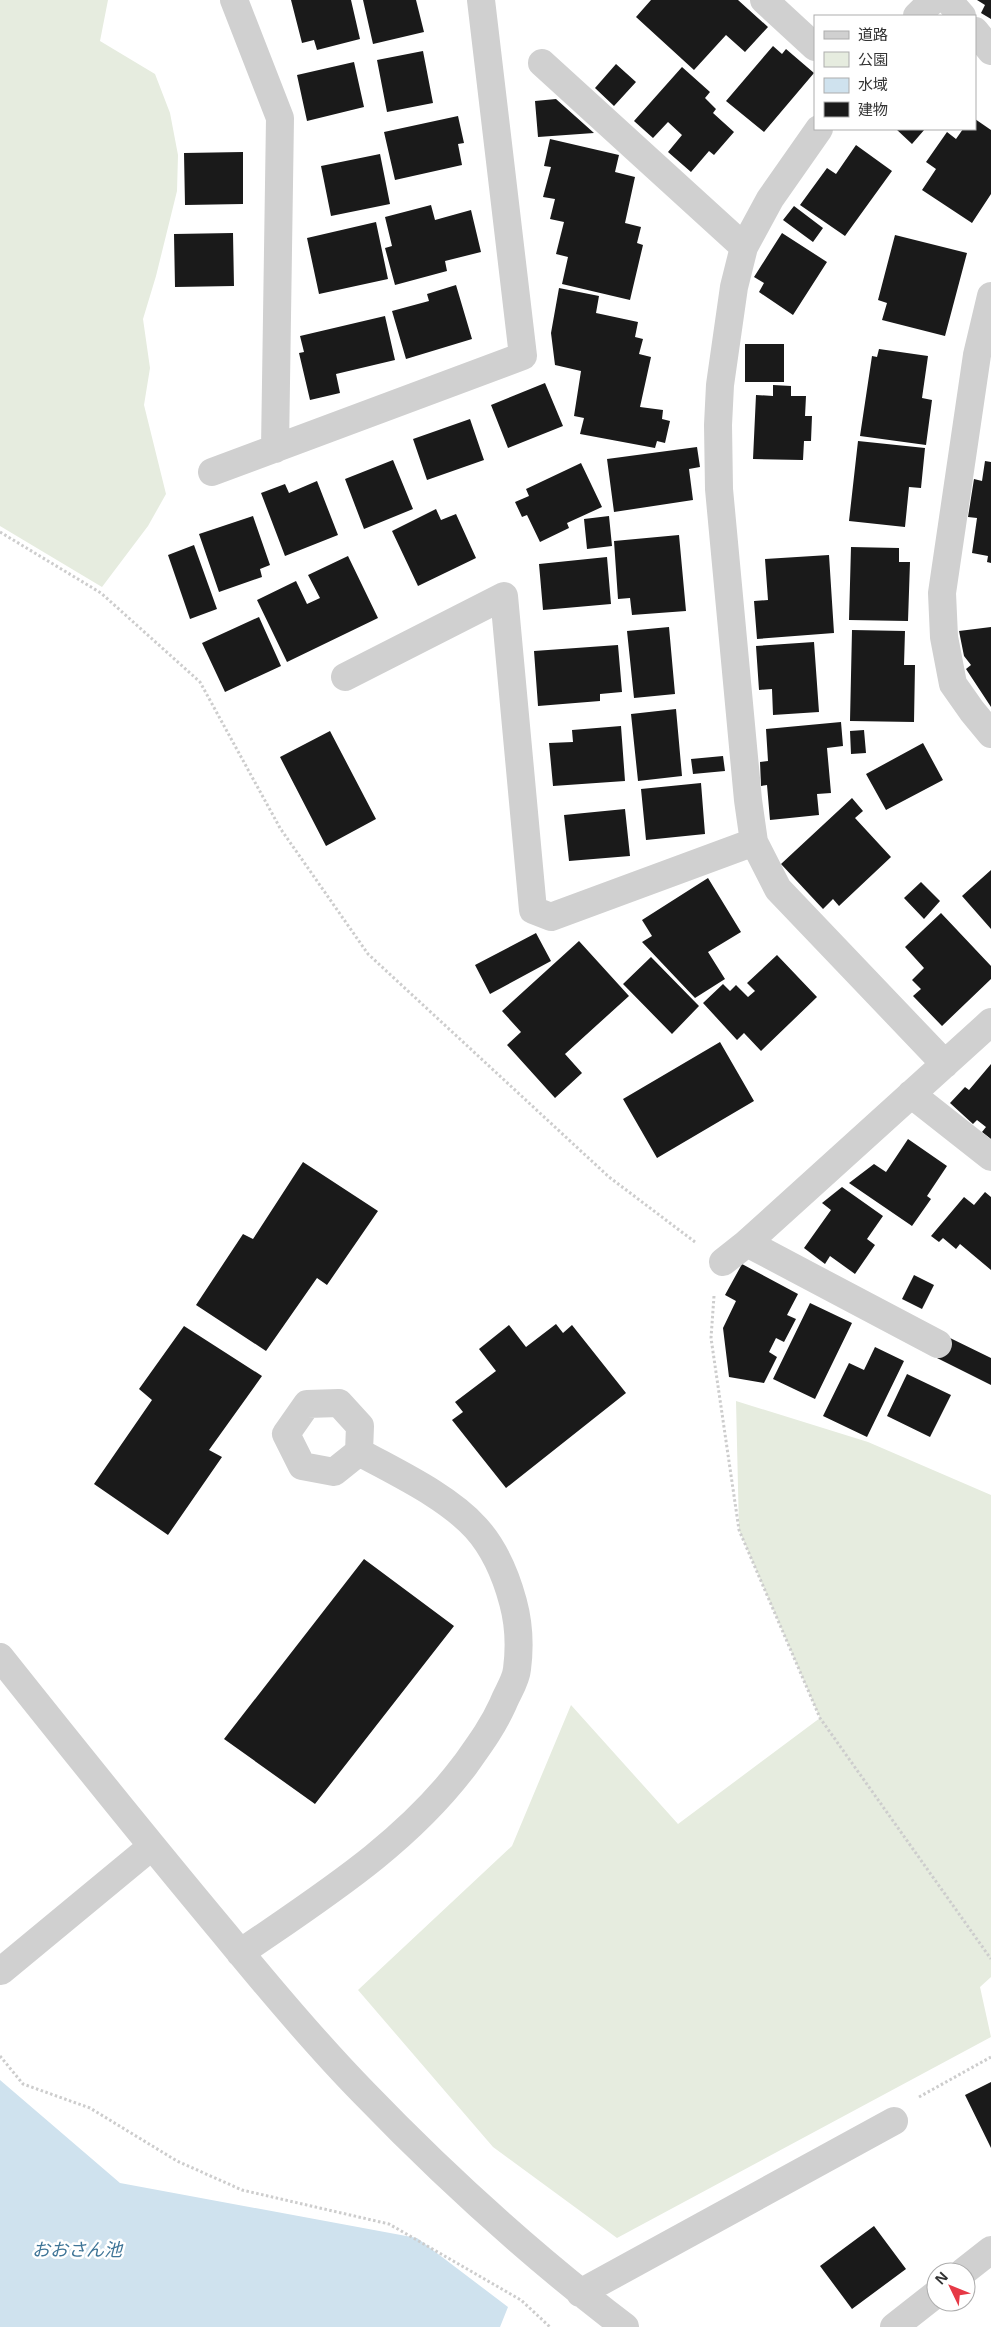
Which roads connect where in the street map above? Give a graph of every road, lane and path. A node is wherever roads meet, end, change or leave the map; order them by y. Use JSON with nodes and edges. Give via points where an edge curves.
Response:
{"nodes":[{"id":1,"x":234,"y":0,"type":"edge"},
{"id":2,"x":481,"y":0,"type":"edge"},
{"id":3,"x":764,"y":0,"type":"edge"},
{"id":4,"x":933,"y":0,"type":"edge"},
{"id":5,"x":948,"y":0,"type":"edge"},
{"id":6,"x":918,"y":15,"type":"edge"},
{"id":7,"x":961,"y":15,"type":"edge"},
{"id":8,"x":976,"y":32,"type":"edge"},
{"id":9,"x":814,"y":46,"type":"edge"},
{"id":10,"x":991,"y":50,"type":"edge"},
{"id":11,"x":542,"y":63,"type":"dead end"},
{"id":12,"x":817,"y":130,"type":"edge"},
{"id":13,"x":744,"y":247,"type":"junction"},
{"id":14,"x":991,"y":296,"type":"edge"},
{"id":15,"x":275,"y":449,"type":"junction"},
{"id":16,"x":212,"y":472,"type":"dead end"},
{"id":17,"x":0,"y":532,"type":"edge"},
{"id":18,"x":345,"y":677,"type":"dead end"},
{"id":19,"x":991,"y":734,"type":"edge"},
{"id":20,"x":754,"y":842,"type":"junction"},
{"id":21,"x":991,"y":1022,"type":"edge"},
{"id":22,"x":945,"y":1064,"type":"junction"},
{"id":23,"x":911,"y":1094,"type":"junction"},
{"id":24,"x":991,"y":1157,"type":"edge"},
{"id":25,"x":747,"y":1243,"type":"junction"},
{"id":26,"x":723,"y":1262,"type":"junction"},
{"id":27,"x":938,"y":1344,"type":"dead end"},
{"id":28,"x":359,"y":1452,"type":"dead end"},
{"id":29,"x":0,"y":1657,"type":"edge"},
{"id":30,"x":151,"y":1846,"type":"junction"},
{"id":31,"x":240,"y":1953,"type":"junction"},
{"id":32,"x":991,"y":1959,"type":"edge"},
{"id":33,"x":0,"y":1970,"type":"edge"},
{"id":34,"x":0,"y":2056,"type":"edge"},
{"id":35,"x":991,"y":2057,"type":"edge"},
{"id":36,"x":894,"y":2121,"type":"joint"},
{"id":37,"x":991,"y":2250,"type":"edge"},
{"id":38,"x":976,"y":2262,"type":"edge"},
{"id":39,"x":580,"y":2293,"type":"junction"},
{"id":40,"x":926,"y":2302,"type":"edge"},
{"id":41,"x":550,"y":2327,"type":"edge"},
{"id":42,"x":625,"y":2327,"type":"edge"},
{"id":43,"x":894,"y":2327,"type":"edge"}],
"edges":[{"from":1,"to":15,"type":"street","via":[[280,118]]},
{"from":2,"to":15,"type":"street","via":[[523,356]]},
{"from":3,"to":9,"type":"street"},
{"from":4,"to":6,"type":"street"},
{"from":5,"to":7,"type":"street"},
{"from":8,"to":10,"type":"street"},
{"from":11,"to":13,"type":"street"},
{"from":12,"to":13,"type":"street","via":[[770,199]]},
{"from":13,"to":20,"type":"street","via":[[734,287],[720,385],[719,489]]},
{"from":14,"to":19,"type":"street","via":[[977,355],[942,593],[944,637],[953,684]]},
{"from":15,"to":16,"type":"street"},
{"from":17,"to":26,"type":"path","via":[[101,593],[200,682],[280,828],[368,954],[609,1177]]},
{"from":18,"to":20,"type":"street","via":[[504,596],[533,910],[551,917]]},
{"from":20,"to":22,"type":"street","via":[[778,890]]},
{"from":21,"to":22,"type":"street"},
{"from":22,"to":23,"type":"street"},
{"from":23,"to":24,"type":"street"},
{"from":23,"to":25,"type":"street"},
{"from":25,"to":26,"type":"street"},
{"from":25,"to":27,"type":"street"},
{"from":26,"to":32,"type":"path","via":[[714,1291],[711,1338],[739,1530],[820,1718]]},
{"from":28,"to":31,"type":"street","via":[[419,1485],[476,1528],[495,1556],[509,1586],[519,1627],[517,1671],[492,1729],[450,1785],[408,1830],[358,1871]]},
{"from":29,"to":30,"type":"street"},
{"from":30,"to":31,"type":"street"},
{"from":30,"to":33,"type":"street"},
{"from":31,"to":39,"type":"street","via":[[364,2093],[460,2187]]},
{"from":34,"to":41,"type":"path","via":[[23,2084],[90,2108],[177,2161],[242,2190],[390,2224],[520,2300]]},
{"from":35,"to":36,"type":"path","via":[[903,2106]]},
{"from":36,"to":39,"type":"street"},
{"from":37,"to":38,"type":"street"},
{"from":39,"to":42,"type":"street"},
{"from":40,"to":43,"type":"street"}]}
